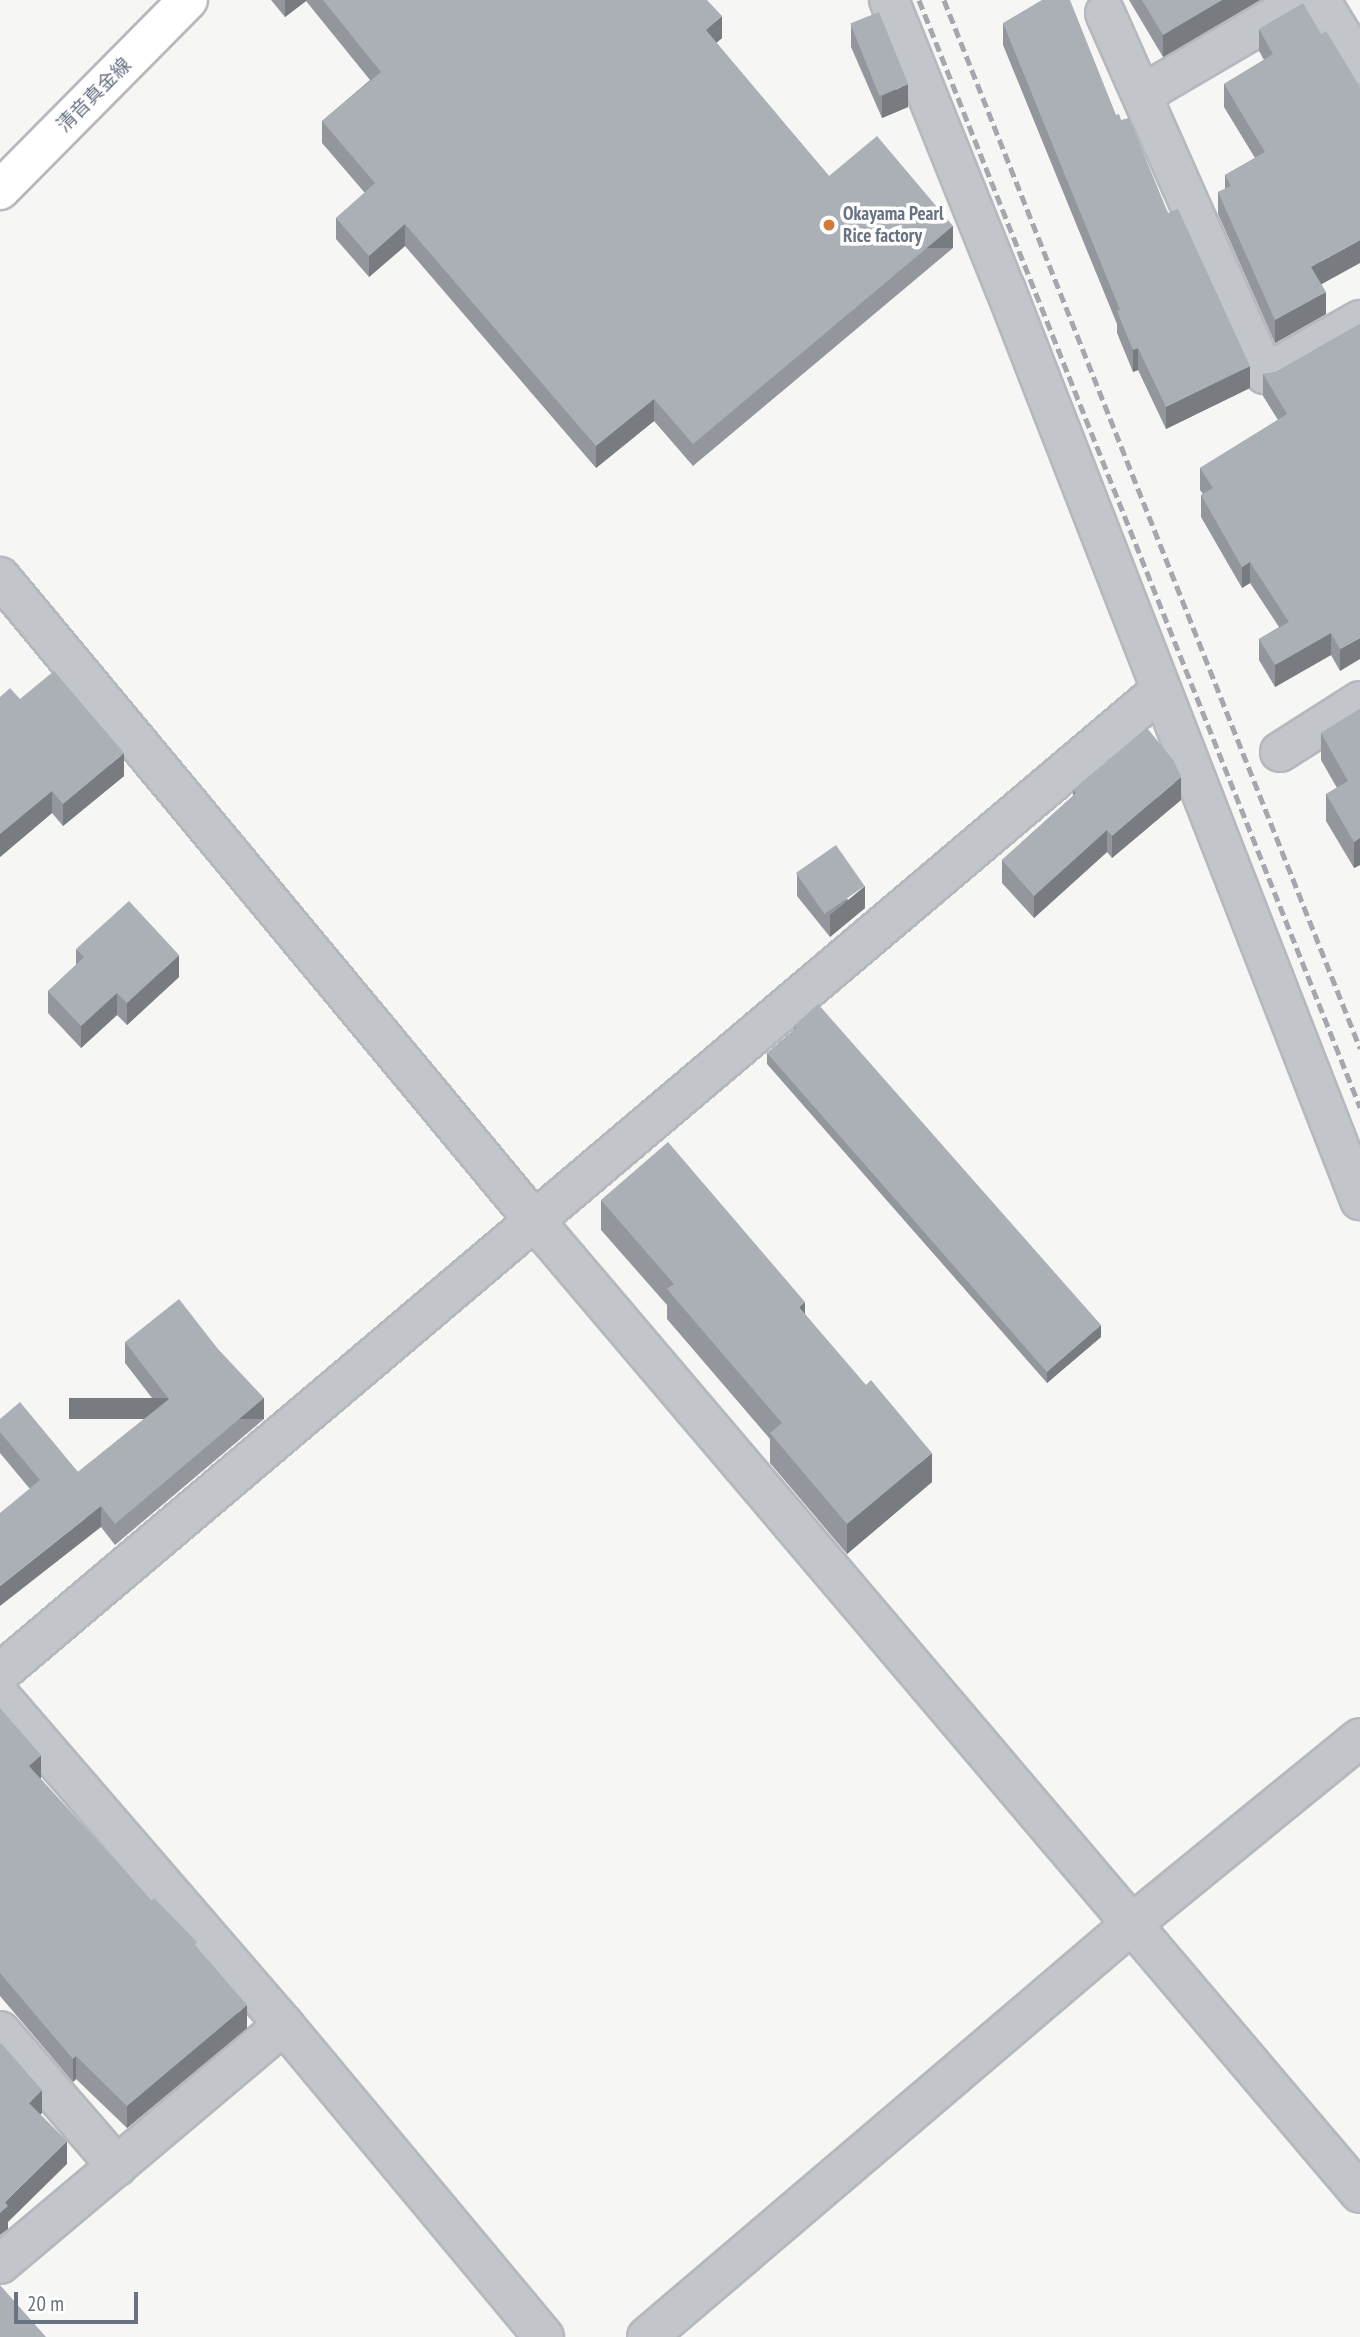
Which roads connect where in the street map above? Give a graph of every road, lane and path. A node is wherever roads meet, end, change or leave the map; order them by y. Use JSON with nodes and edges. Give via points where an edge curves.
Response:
{"nodes":[{"id":1,"x":187,"y":0,"type":"edge"},
{"id":2,"x":889,"y":0,"type":"edge"},
{"id":3,"x":1303,"y":0,"type":"edge"},
{"id":4,"x":1320,"y":0,"type":"edge"},
{"id":5,"x":1105,"y":13,"type":"dead end"},
{"id":6,"x":1360,"y":65,"type":"edge"},
{"id":7,"x":1143,"y":94,"type":"junction"},
{"id":8,"x":0,"y":190,"type":"edge"},
{"id":9,"x":1360,"y":320,"type":"edge"},
{"id":10,"x":0,"y":577,"type":"edge"},
{"id":11,"x":1161,"y":690,"type":"junction"},
{"id":12,"x":1360,"y":701,"type":"edge"},
{"id":13,"x":1280,"y":752,"type":"dead end"},
{"id":14,"x":1360,"y":1200,"type":"edge"},
{"id":15,"x":534,"y":1220,"type":"junction"},
{"id":16,"x":0,"y":1674,"type":"edge"},
{"id":17,"x":0,"y":1696,"type":"edge"},
{"id":18,"x":1360,"y":1738,"type":"edge"},
{"id":19,"x":1132,"y":1924,"type":"junction"},
{"id":20,"x":284,"y":2025,"type":"junction"},
{"id":21,"x":0,"y":2031,"type":"edge"},
{"id":22,"x":117,"y":2166,"type":"junction"},
{"id":23,"x":1360,"y":2193,"type":"edge"},
{"id":24,"x":0,"y":2264,"type":"edge"},
{"id":25,"x":544,"y":2337,"type":"edge"},
{"id":26,"x":647,"y":2337,"type":"edge"}],
"edges":[{"from":1,"to":8,"type":"main road","name":"清音真金線"},
{"from":2,"to":11,"type":"street"},
{"from":3,"to":7,"type":"street"},
{"from":4,"to":6,"type":"street"},
{"from":5,"to":7,"type":"street"},
{"from":7,"to":9,"type":"street","via":[[1265,374]]},
{"from":10,"to":15,"type":"street"},
{"from":11,"to":14,"type":"street"},
{"from":11,"to":15,"type":"street"},
{"from":12,"to":13,"type":"street"},
{"from":15,"to":16,"type":"street"},
{"from":15,"to":19,"type":"street"},
{"from":17,"to":20,"type":"street"},
{"from":18,"to":19,"type":"street"},
{"from":19,"to":23,"type":"street"},
{"from":19,"to":26,"type":"street"},
{"from":20,"to":22,"type":"street"},
{"from":20,"to":25,"type":"street"},
{"from":21,"to":22,"type":"street"},
{"from":22,"to":24,"type":"street"}]}
